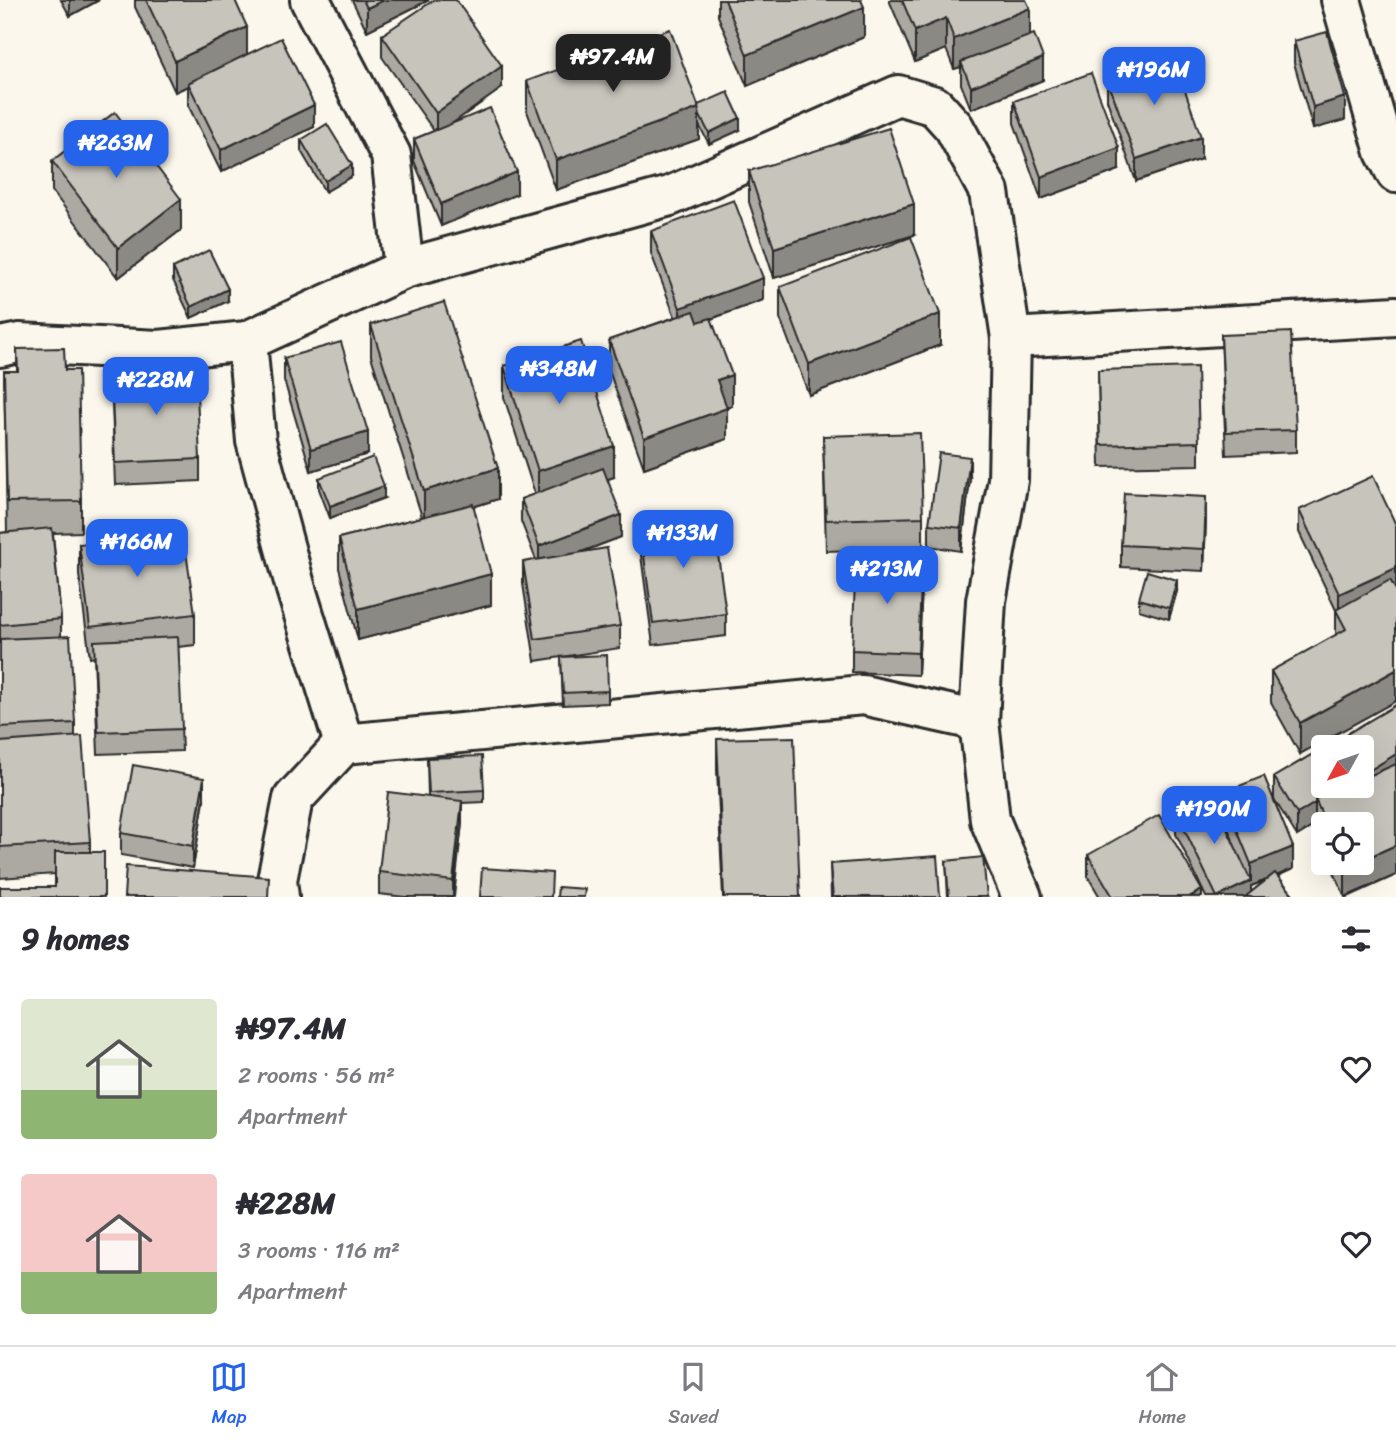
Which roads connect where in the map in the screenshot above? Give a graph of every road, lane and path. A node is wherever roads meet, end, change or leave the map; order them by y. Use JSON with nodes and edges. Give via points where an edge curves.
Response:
{"nodes":[{"id":1,"x":310,"y":0,"type":"edge"},
{"id":2,"x":1341,"y":0,"type":"edge"},
{"id":3,"x":1396,"y":173,"type":"edge"},
{"id":4,"x":404,"y":269,"type":"junction"},
{"id":5,"x":1396,"y":316,"type":"edge"},
{"id":6,"x":1011,"y":338,"type":"junction"},
{"id":7,"x":247,"y":341,"type":"junction"},
{"id":8,"x":0,"y":347,"type":"edge"},
{"id":9,"x":979,"y":721,"type":"junction"},
{"id":10,"x":344,"y":744,"type":"junction"},
{"id":11,"x":279,"y":897,"type":"edge"},
{"id":12,"x":1022,"y":897,"type":"edge"}],
"edges":[{"from":1,"to":4,"type":"street","via":[[391,155]]},
{"from":2,"to":3,"type":"street","via":[[1385,152]]},
{"from":4,"to":6,"type":"street","via":[[670,196],[898,95],[935,106],[954,127],[989,192]]},
{"from":4,"to":7,"type":"street"},
{"from":5,"to":6,"type":"street"},
{"from":6,"to":9,"type":"street","via":[[1008,480],[986,601]]},
{"from":7,"to":8,"type":"street","via":[[159,351],[19,343]]},
{"from":7,"to":10,"type":"street","via":[[256,441]]},
{"from":9,"to":10,"type":"street","via":[[863,695]]},
{"from":9,"to":12,"type":"street","via":[[990,820]]},
{"from":10,"to":11,"type":"street","via":[[293,799],[277,880]]}]}
